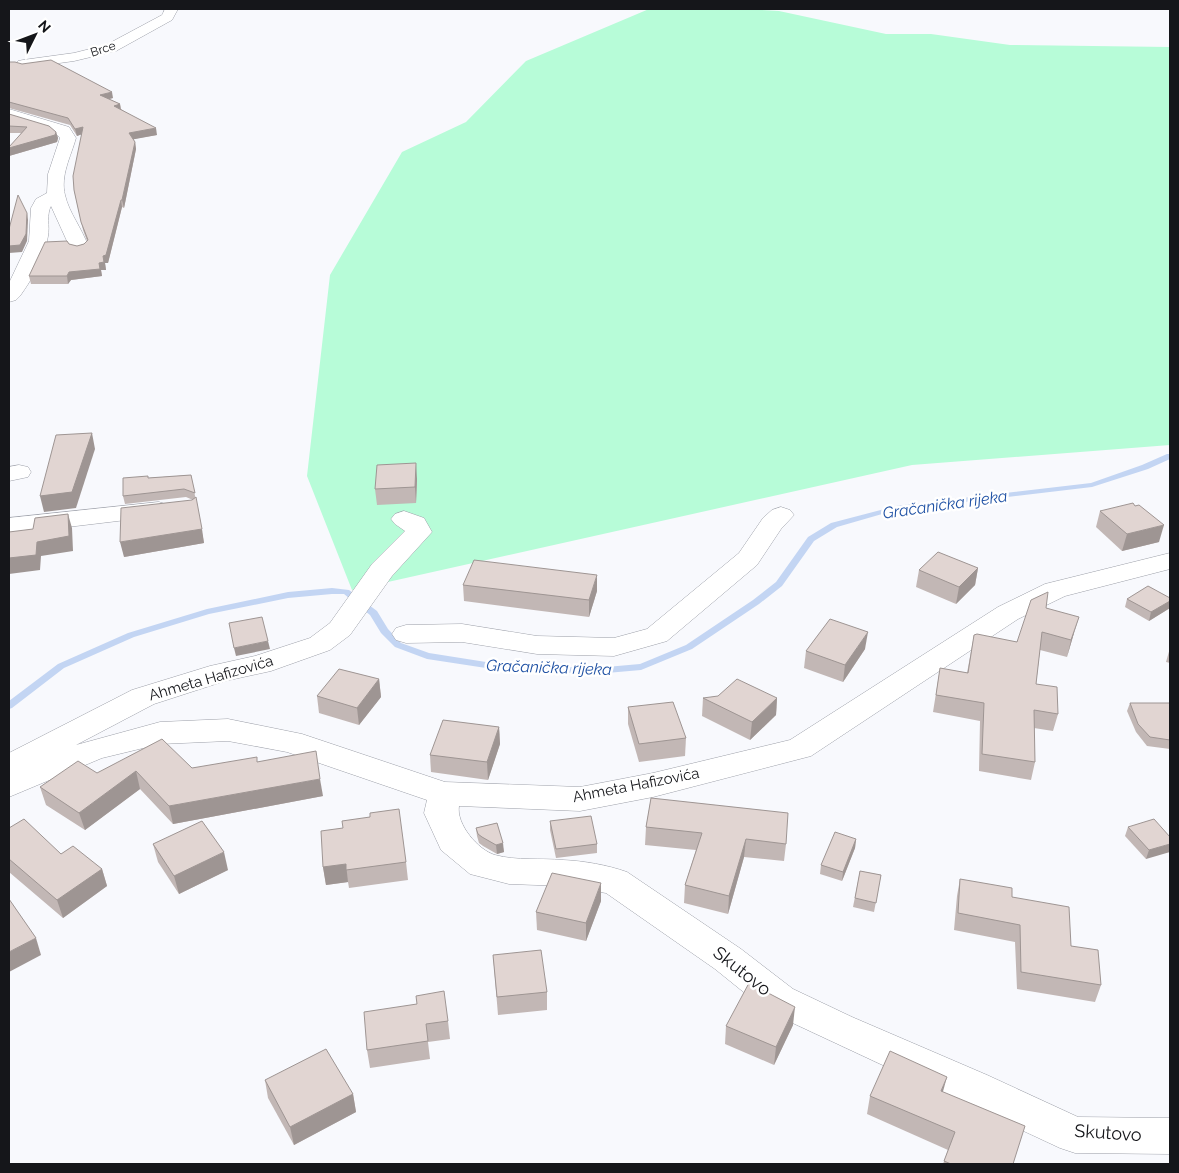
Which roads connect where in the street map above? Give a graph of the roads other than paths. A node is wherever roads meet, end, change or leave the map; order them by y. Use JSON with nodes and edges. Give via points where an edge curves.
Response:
{"nodes":[{"id":1,"x":171,"y":9,"type":"edge"},
{"id":2,"x":15,"y":66,"type":"edge"},
{"id":3,"x":9,"y":114,"type":"edge"},
{"id":4,"x":56,"y":195,"type":"junction"},
{"id":5,"x":78,"y":246,"type":"edge"},
{"id":6,"x":9,"y":296,"type":"edge"},
{"id":7,"x":186,"y":508,"type":"edge"},
{"id":8,"x":781,"y":515,"type":"dead end"},
{"id":9,"x":404,"y":520,"type":"dead end"},
{"id":10,"x":9,"y":526,"type":"edge"},
{"id":11,"x":1170,"y":561,"type":"edge"},
{"id":12,"x":406,"y":634,"type":"dead end"},
{"id":13,"x":9,"y":766,"type":"edge"},
{"id":14,"x":9,"y":786,"type":"edge"},
{"id":15,"x":444,"y":794,"type":"junction"},
{"id":16,"x":1170,"y":1136,"type":"edge"}],
"edges":[{"from":1,"to":2,"type":"street","name":"Brce","via":[[167,17],[111,48]]},
{"from":3,"to":4,"type":"street","via":[[56,127],[63,130],[68,138],[56,177]]},
{"from":4,"to":5,"type":"street","via":[[76,234]]},
{"from":4,"to":6,"type":"street","via":[[44,200],[40,208],[39,239],[32,258]]},
{"from":7,"to":10,"type":"street"},
{"from":8,"to":12,"type":"street","via":[[748,559],[657,635],[614,648],[537,645],[462,633]]},
{"from":9,"to":13,"type":"street","name":"Ahmeta Hafizovića","via":[[415,524],[419,532],[382,570],[340,629],[320,644],[143,698]]},
{"from":11,"to":15,"type":"street","name":"Ahmeta Hafizovića","via":[[1054,590],[1008,613],[800,748],[653,785],[580,799]]},
{"from":14,"to":15,"type":"street","name":"Ahmeta Hafizovića","via":[[93,750],[160,733],[228,730],[291,742]]},
{"from":15,"to":16,"type":"street","name":"Skutovo","via":[[441,812],[453,841],[482,865],[509,871],[565,872],[615,881],[728,959],[780,1000],[1075,1135]]}]}
